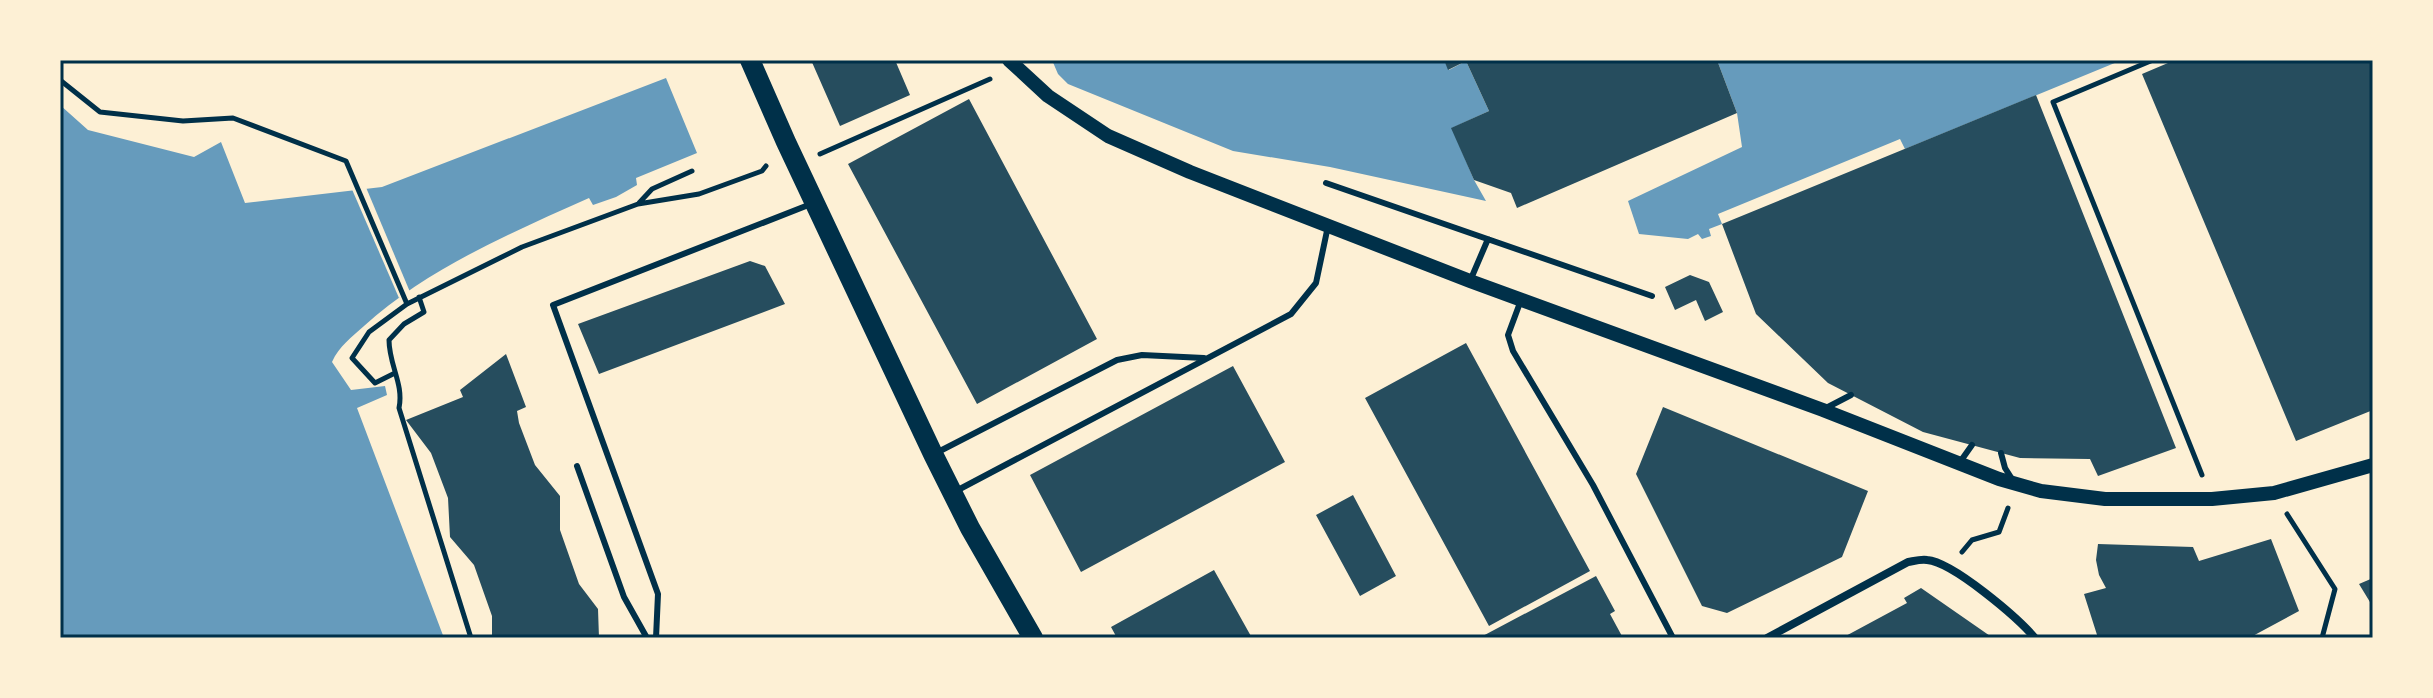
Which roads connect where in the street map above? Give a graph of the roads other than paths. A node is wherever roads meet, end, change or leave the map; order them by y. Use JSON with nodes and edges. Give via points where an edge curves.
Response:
{"nodes":[{"id":1,"x":750,"y":60,"type":"edge"},
{"id":2,"x":1013,"y":64,"type":"edge"},
{"id":3,"x":1326,"y":183,"type":"dead end"},
{"id":4,"x":814,"y":202,"type":"junction"},
{"id":5,"x":1328,"y":226,"type":"junction"},
{"id":6,"x":1488,"y":239,"type":"junction"},
{"id":7,"x":1470,"y":281,"type":"junction"},
{"id":8,"x":1652,"y":296,"type":"dead end"},
{"id":9,"x":1521,"y":300,"type":"junction"},
{"id":10,"x":1207,"y":358,"type":"junction"},
{"id":11,"x":1851,"y":395,"type":"dead end"},
{"id":12,"x":1823,"y":410,"type":"junction"},
{"id":13,"x":1972,"y":445,"type":"dead end"},
{"id":14,"x":2001,"y":453,"type":"dead end"},
{"id":15,"x":933,"y":454,"type":"junction"},
{"id":16,"x":1959,"y":464,"type":"junction"},
{"id":17,"x":2373,"y":465,"type":"edge"},
{"id":18,"x":577,"y":466,"type":"dead end"},
{"id":19,"x":2016,"y":484,"type":"junction"},
{"id":20,"x":952,"y":493,"type":"junction"},
{"id":21,"x":1671,"y":634,"type":"edge"},
{"id":22,"x":647,"y":638,"type":"edge"},
{"id":23,"x":656,"y":638,"type":"edge"},
{"id":24,"x":1033,"y":638,"type":"edge"},
{"id":25,"x":1767,"y":638,"type":"edge"},
{"id":26,"x":2035,"y":638,"type":"edge"}],
"edges":[{"from":1,"to":4,"type":"main road"},
{"from":2,"to":5,"type":"street","via":[[1048,96],[1108,136]]},
{"from":3,"to":6,"type":"lane"},
{"from":4,"to":15,"type":"main road"},
{"from":4,"to":23,"type":"lane","via":[[553,305],[658,594]]},
{"from":5,"to":7,"type":"street"},
{"from":5,"to":10,"type":"lane","via":[[1316,283],[1291,314]]},
{"from":6,"to":7,"type":"lane"},
{"from":6,"to":8,"type":"lane"},
{"from":7,"to":9,"type":"street"},
{"from":9,"to":12,"type":"street"},
{"from":9,"to":21,"type":"lane","via":[[1508,335],[1513,351],[1593,485]]},
{"from":10,"to":15,"type":"lane","via":[[1142,355],[1117,360]]},
{"from":10,"to":20,"type":"lane"},
{"from":11,"to":12,"type":"lane"},
{"from":12,"to":16,"type":"street"},
{"from":13,"to":16,"type":"lane"},
{"from":14,"to":19,"type":"lane"},
{"from":15,"to":20,"type":"main road"},
{"from":16,"to":19,"type":"street"},
{"from":17,"to":19,"type":"street","via":[[2274,493],[2212,499],[2079,497]]},
{"from":18,"to":22,"type":"lane","via":[[624,597]]},
{"from":20,"to":24,"type":"main road"},
{"from":25,"to":26,"type":"street","via":[[1908,562],[1928,560],[1949,568],[2023,623]]}]}
